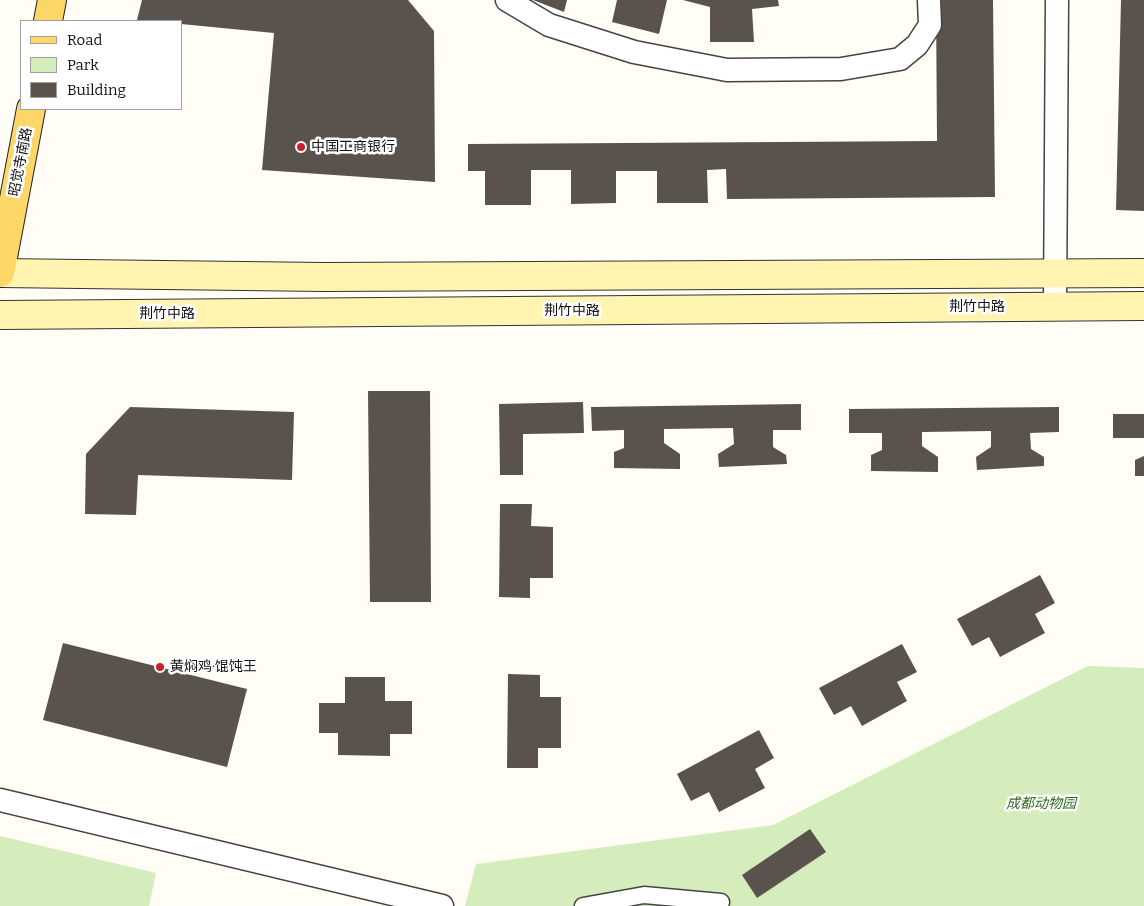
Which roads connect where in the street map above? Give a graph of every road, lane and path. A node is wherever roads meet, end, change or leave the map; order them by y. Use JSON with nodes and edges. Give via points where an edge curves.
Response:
{"nodes":[{"id":1,"x":52,"y":0,"type":"edge"},
{"id":2,"x":507,"y":0,"type":"edge"},
{"id":3,"x":929,"y":0,"type":"edge"},
{"id":4,"x":1057,"y":0,"type":"edge"},
{"id":5,"x":48,"y":20,"type":"edge"},
{"id":6,"x":31,"y":110,"type":"edge"},
{"id":7,"x":0,"y":273,"type":"edge"},
{"id":8,"x":1144,"y":273,"type":"edge"},
{"id":9,"x":1055,"y":274,"type":"junction"},
{"id":10,"x":1144,"y":306,"type":"edge"},
{"id":11,"x":1056,"y":307,"type":"junction"},
{"id":12,"x":0,"y":315,"type":"edge"},
{"id":13,"x":0,"y":800,"type":"edge"},
{"id":14,"x":720,"y":902,"type":"dead end"},
{"id":15,"x":442,"y":906,"type":"edge"},
{"id":16,"x":583,"y":906,"type":"edge"}],
"edges":[{"from":1,"to":5,"type":"main road"},
{"from":2,"to":3,"type":"street","via":[[549,25],[634,52],[728,70],[841,69],[900,59],[917,45],[930,24]]},
{"from":4,"to":9,"type":"street"},
{"from":6,"to":7,"type":"main road","name":"昭觉寺南路"},
{"from":7,"to":9,"type":"main road","via":[[324,277]]},
{"from":8,"to":9,"type":"main road"},
{"from":9,"to":11,"type":"street"},
{"from":10,"to":11,"type":"main road","name":"荆竹中路"},
{"from":11,"to":12,"type":"main road","name":"荆竹中路"},
{"from":13,"to":15,"type":"street"},
{"from":14,"to":16,"type":"street","via":[[644,895]]}]}
